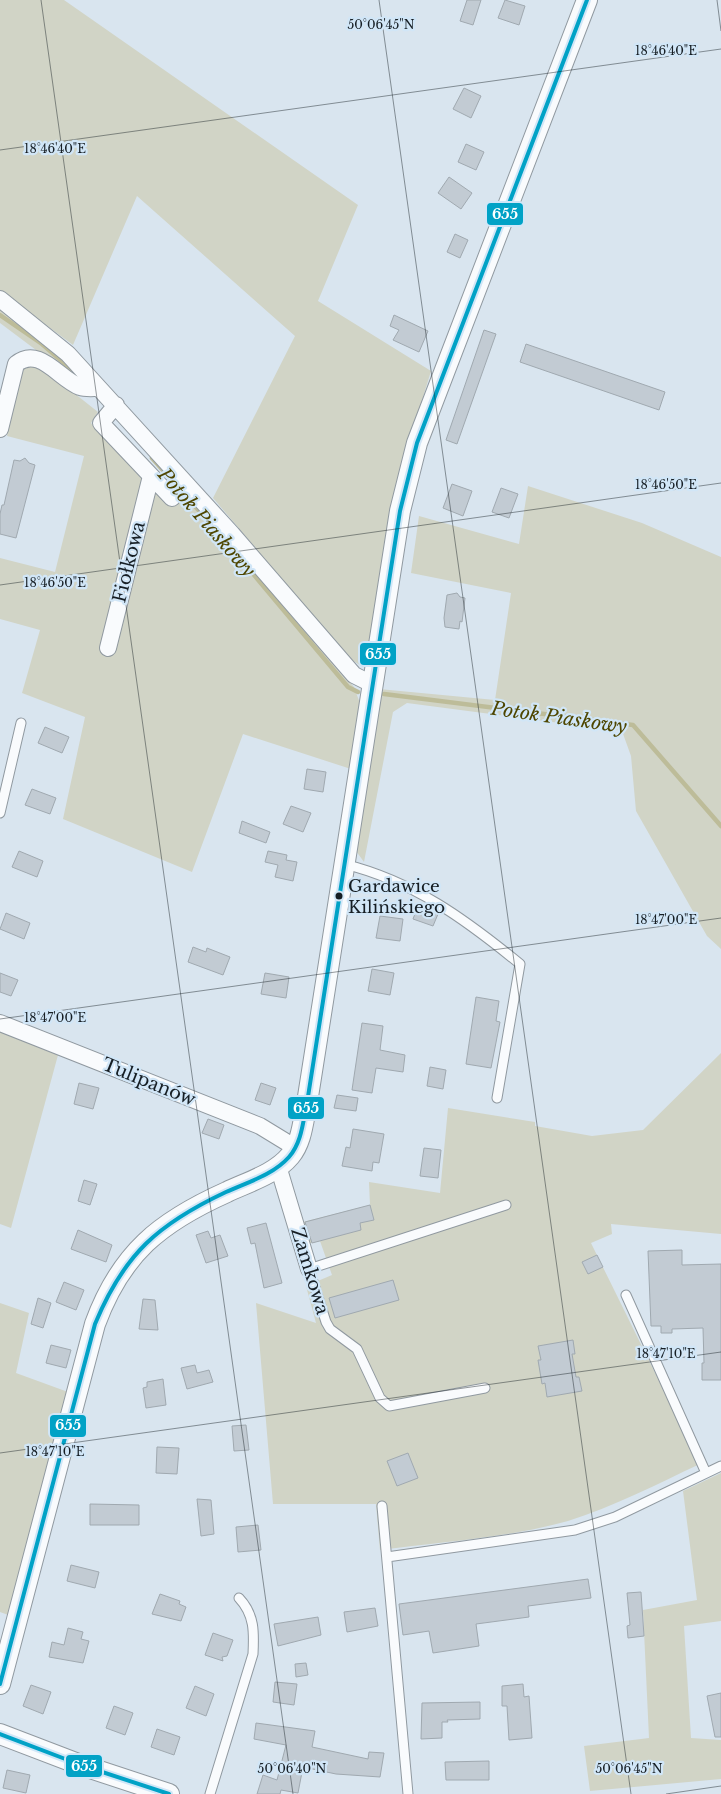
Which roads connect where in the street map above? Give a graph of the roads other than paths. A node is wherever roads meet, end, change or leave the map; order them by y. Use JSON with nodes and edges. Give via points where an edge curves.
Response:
{"nodes":[{"id":1,"x":586,"y":0,"type":"edge"},
{"id":2,"x":0,"y":299,"type":"edge"},
{"id":3,"x":99,"y":388,"type":"junction"},
{"id":4,"x":116,"y":406,"type":"junction"},
{"id":5,"x":0,"y":428,"type":"edge"},
{"id":6,"x":151,"y":476,"type":"junction"},
{"id":7,"x":172,"y":498,"type":"dead end"},
{"id":8,"x":108,"y":648,"type":"dead end"},
{"id":9,"x":372,"y":684,"type":"junction"},
{"id":10,"x":21,"y":723,"type":"dead end"},
{"id":11,"x":0,"y":813,"type":"edge"},
{"id":12,"x":344,"y":864,"type":"junction"},
{"id":13,"x":0,"y":1023,"type":"edge"},
{"id":14,"x":497,"y":1098,"type":"dead end"},
{"id":15,"x":296,"y":1148,"type":"junction"},
{"id":16,"x":278,"y":1166,"type":"junction"},
{"id":17,"x":506,"y":1205,"type":"dead end"},
{"id":18,"x":309,"y":1269,"type":"junction"},
{"id":19,"x":626,"y":1295,"type":"dead end"},
{"id":20,"x":484,"y":1388,"type":"dead end"},
{"id":21,"x":721,"y":1466,"type":"edge"},
{"id":22,"x":706,"y":1473,"type":"junction"},
{"id":23,"x":382,"y":1506,"type":"dead end"},
{"id":24,"x":387,"y":1557,"type":"junction"},
{"id":25,"x":239,"y":1598,"type":"dead end"},
{"id":26,"x":0,"y":1684,"type":"edge"},
{"id":27,"x":0,"y":1734,"type":"edge"},
{"id":28,"x":169,"y":1794,"type":"edge"},
{"id":29,"x":210,"y":1794,"type":"edge"},
{"id":30,"x":408,"y":1794,"type":"edge"}],
"edges":[{"from":1,"to":9,"type":"street","via":[[417,443],[400,511]]},
{"from":2,"to":3,"type":"street","via":[[68,354]]},
{"from":3,"to":4,"type":"street"},
{"from":3,"to":5,"type":"street","via":[[81,387],[36,358],[24,358],[16,364]]},
{"from":4,"to":6,"type":"street","via":[[101,423]]},
{"from":4,"to":9,"type":"street","via":[[354,675]]},
{"from":6,"to":7,"type":"street"},
{"from":6,"to":8,"type":"street","name":"Fiołkowa"},
{"from":9,"to":12,"type":"street"},
{"from":10,"to":11,"type":"lane"},
{"from":12,"to":14,"type":"lane","via":[[370,870],[433,899],[520,964]]},
{"from":12,"to":15,"type":"street"},
{"from":13,"to":15,"type":"street","name":"Tulipanów","via":[[260,1126]]},
{"from":15,"to":16,"type":"street"},
{"from":16,"to":18,"type":"street","name":"Zamkowa"},
{"from":16,"to":26,"type":"street","via":[[171,1222],[133,1255],[110,1287],[95,1324]]},
{"from":17,"to":18,"type":"lane"},
{"from":18,"to":20,"type":"lane","name":"Zamkowa","via":[[326,1322],[330,1329],[357,1349],[385,1404],[389,1406]]},
{"from":19,"to":22,"type":"lane"},
{"from":21,"to":22,"type":"lane"},
{"from":22,"to":24,"type":"lane","via":[[614,1517],[575,1530]]},
{"from":23,"to":24,"type":"lane"},
{"from":24,"to":30,"type":"lane"},
{"from":25,"to":29,"type":"lane","via":[[251,1617],[254,1631],[252,1654]]},
{"from":27,"to":28,"type":"street"}]}
